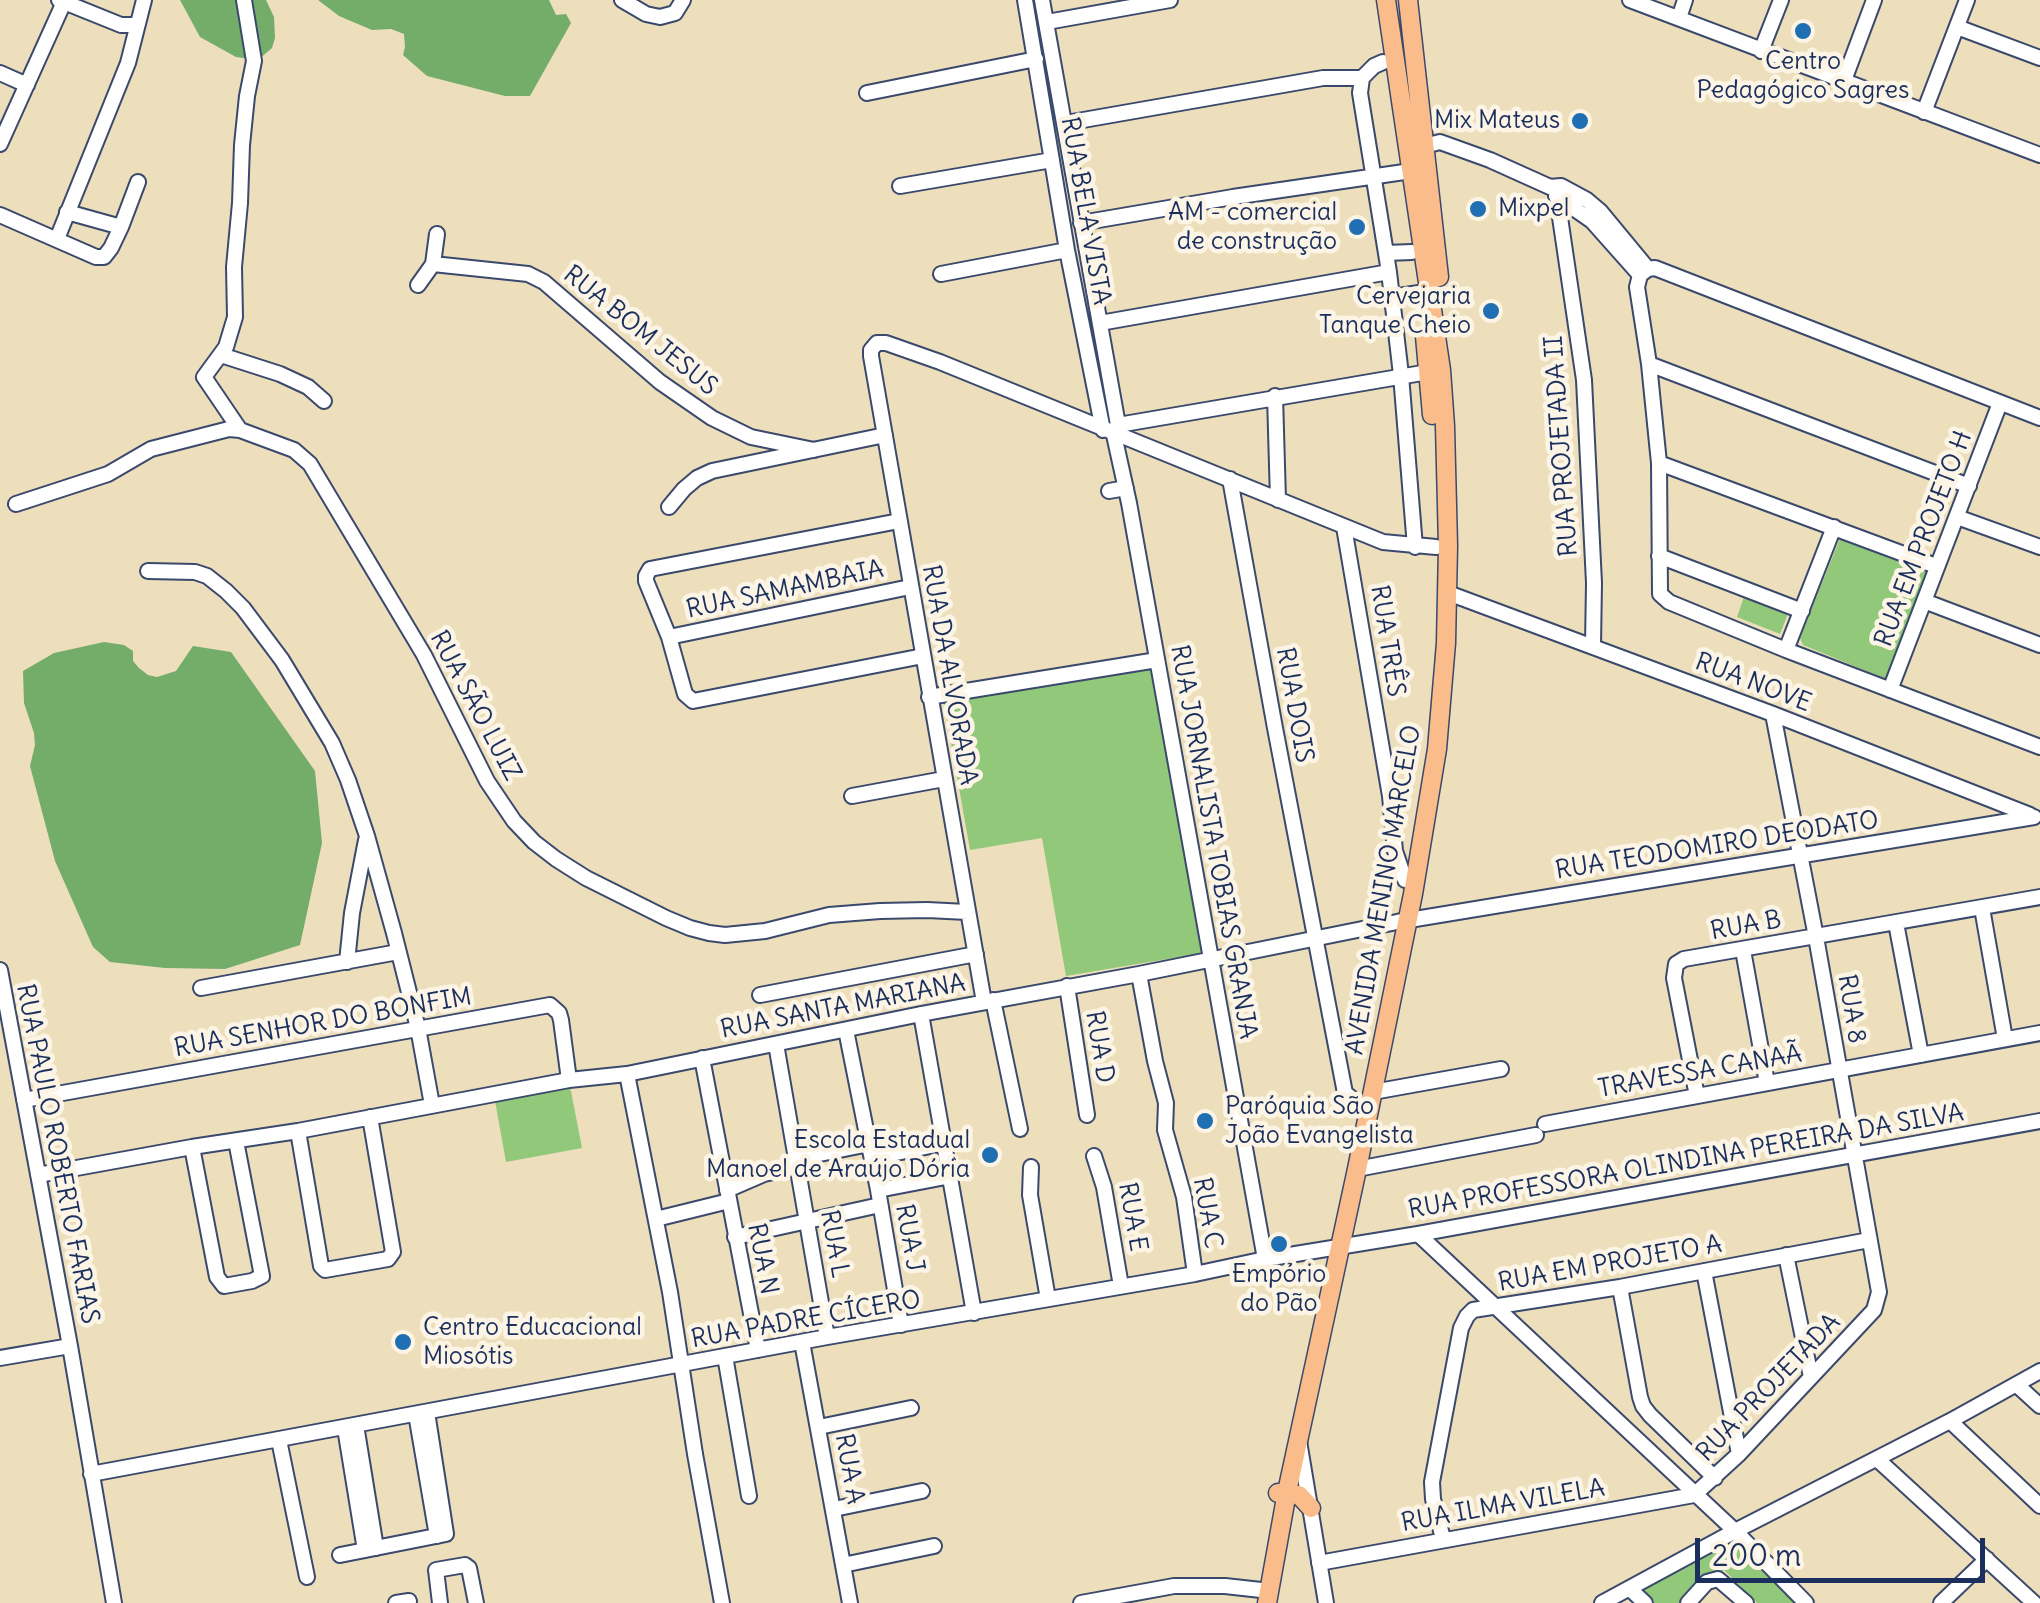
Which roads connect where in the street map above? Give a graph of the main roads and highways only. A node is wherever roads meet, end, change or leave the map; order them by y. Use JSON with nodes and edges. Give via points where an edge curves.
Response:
{"nodes":[{"id":1,"x":1374,"y":0,"type":"edge"},
{"id":2,"x":1386,"y":0,"type":"edge"},
{"id":3,"x":1408,"y":0,"type":"edge"},
{"id":4,"x":1418,"y":72,"type":"junction"},
{"id":5,"x":1404,"y":124,"type":"junction"},
{"id":6,"x":1424,"y":146,"type":"junction"},
{"id":7,"x":1407,"y":168,"type":"junction"},
{"id":8,"x":1458,"y":490,"type":"junction"},
{"id":9,"x":1447,"y":511,"type":"junction"},
{"id":10,"x":1453,"y":595,"type":"junction"},
{"id":11,"x":1402,"y":921,"type":"junction"},
{"id":12,"x":1366,"y":1098,"type":"junction"},
{"id":13,"x":1335,"y":1248,"type":"junction"},
{"id":14,"x":1283,"y":1492,"type":"junction"},
{"id":15,"x":1311,"y":1508,"type":"road end"},
{"id":16,"x":1262,"y":1599,"type":"edge"}],
"edges":[{"from":1,"to":7,"type":"main road","name":"AVENIDA MENINO MARCELO"},
{"from":2,"to":5,"type":"main road","name":"AVENIDA MENINO MARCELO"},
{"from":3,"to":4,"type":"main road"},
{"from":4,"to":5,"type":"main road"},
{"from":4,"to":6,"type":"main road"},
{"from":5,"to":7,"type":"main road","name":"AVENIDA MENINO MARCELO"},
{"from":6,"to":7,"type":"main road"},
{"from":6,"to":8,"type":"main road"},
{"from":7,"to":9,"type":"main road","name":"AVENIDA MENINO MARCELO","via":[[1441,370]]},
{"from":7,"to":11,"type":"main road","name":"AVENIDA MENINO MARCELO","via":[[1434,428],[1437,624]]},
{"from":8,"to":9,"type":"main road"},
{"from":8,"to":10,"type":"main road"},
{"from":9,"to":10,"type":"main road","name":"AVENIDA MENINO MARCELO"},
{"from":10,"to":11,"type":"main road","name":"AVENIDA MENINO MARCELO","via":[[1437,748]]},
{"from":11,"to":12,"type":"main road","name":"AVENIDA MENINO MARCELO"},
{"from":12,"to":13,"type":"main road","name":"AVENIDA MENINO MARCELO"},
{"from":12,"to":13,"type":"main road","name":"AVENIDA MENINO MARCELO","via":[[1358,1169]]},
{"from":13,"to":14,"type":"main road","name":"AVENIDA MENINO MARCELO"},
{"from":13,"to":14,"type":"main road","name":"AVENIDA MENINO MARCELO"},
{"from":14,"to":15,"type":"main road","via":[[1299,1495]]},
{"from":14,"to":16,"type":"main road","name":"AVENIDA MENINO MARCELO"}]}
